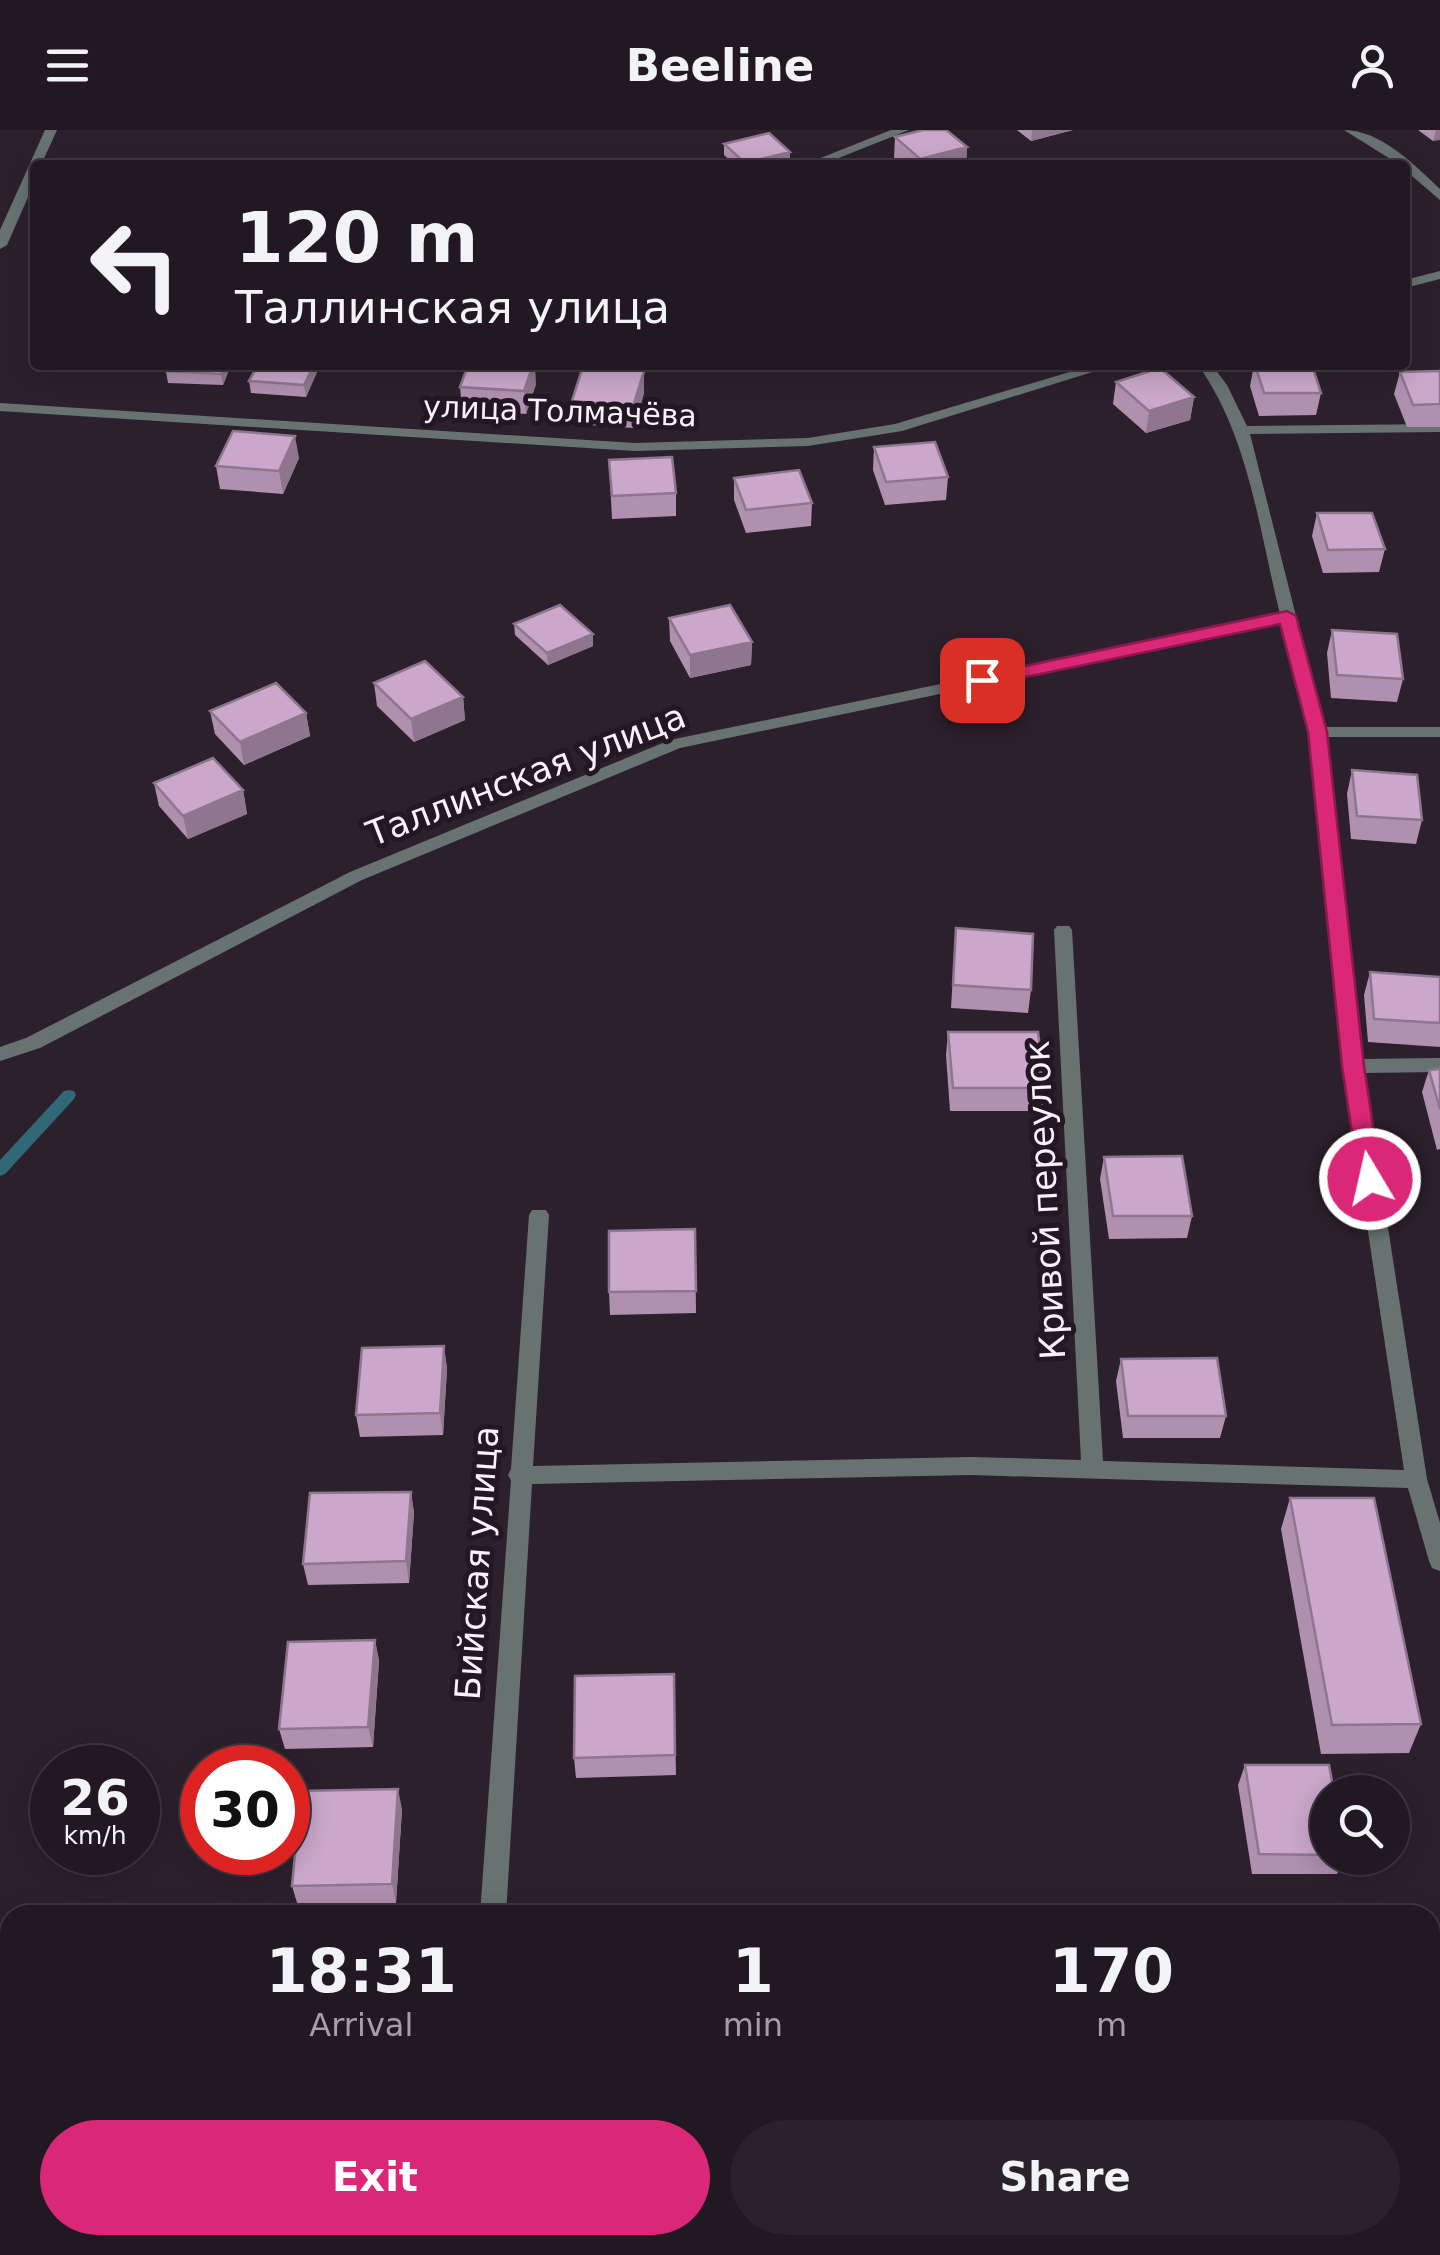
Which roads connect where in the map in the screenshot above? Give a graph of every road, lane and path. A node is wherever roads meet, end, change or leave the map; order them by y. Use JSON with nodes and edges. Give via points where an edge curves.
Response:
{"nodes":[{"id":1,"x":51,"y":130,"type":"edge"},
{"id":2,"x":904,"y":130,"type":"edge"},
{"id":3,"x":1350,"y":130,"type":"edge"},
{"id":4,"x":38,"y":160,"type":"edge"},
{"id":5,"x":822,"y":160,"type":"edge"},
{"id":6,"x":1401,"y":160,"type":"edge"},
{"id":7,"x":1410,"y":168,"type":"edge"},
{"id":8,"x":30,"y":177,"type":"edge"},
{"id":9,"x":1440,"y":196,"type":"edge"},
{"id":10,"x":0,"y":245,"type":"edge"},
{"id":11,"x":1440,"y":275,"type":"edge"},
{"id":12,"x":1410,"y":283,"type":"edge"},
{"id":13,"x":1091,"y":370,"type":"edge"},
{"id":14,"x":1208,"y":370,"type":"edge"},
{"id":15,"x":0,"y":407,"type":"edge"},
{"id":16,"x":1440,"y":428,"type":"edge"},
{"id":17,"x":1242,"y":430,"type":"junction"},
{"id":18,"x":1287,"y":616,"type":"junction"},
{"id":19,"x":1317,"y":732,"type":"junction"},
{"id":20,"x":1440,"y":732,"type":"edge"},
{"id":21,"x":1064,"y":930,"type":"dead end"},
{"id":22,"x":0,"y":1054,"type":"edge"},
{"id":23,"x":1440,"y":1065,"type":"edge"},
{"id":24,"x":1353,"y":1066,"type":"junction"},
{"id":25,"x":539,"y":1215,"type":"dead end"},
{"id":26,"x":1092,"y":1468,"type":"junction"},
{"id":27,"x":519,"y":1475,"type":"junction"},
{"id":28,"x":1416,"y":1479,"type":"junction"},
{"id":29,"x":1440,"y":1561,"type":"edge"},
{"id":30,"x":495,"y":1905,"type":"edge"}],
"edges":[{"from":1,"to":4,"type":"street"},
{"from":2,"to":5,"type":"street"},
{"from":3,"to":6,"type":"street"},
{"from":7,"to":9,"type":"street"},
{"from":8,"to":10,"type":"street"},
{"from":11,"to":12,"type":"street"},
{"from":13,"to":15,"type":"street","name":"улица Толмачёва","via":[[898,428],[789,442],[636,447]]},
{"from":14,"to":17,"type":"street"},
{"from":16,"to":17,"type":"street"},
{"from":17,"to":18,"type":"street"},
{"from":18,"to":19,"type":"street"},
{"from":18,"to":22,"type":"street","name":"Таллинская улица","via":[[676,744],[356,876],[33,1044]]},
{"from":19,"to":20,"type":"street"},
{"from":19,"to":24,"type":"street"},
{"from":21,"to":26,"type":"street","name":"Кривой переулок"},
{"from":23,"to":24,"type":"street"},
{"from":24,"to":28,"type":"street"},
{"from":25,"to":27,"type":"street","name":"Бийская улица"},
{"from":26,"to":27,"type":"street"},
{"from":26,"to":28,"type":"street"},
{"from":27,"to":30,"type":"street","name":"Бийская улица"},
{"from":28,"to":29,"type":"street"}]}
